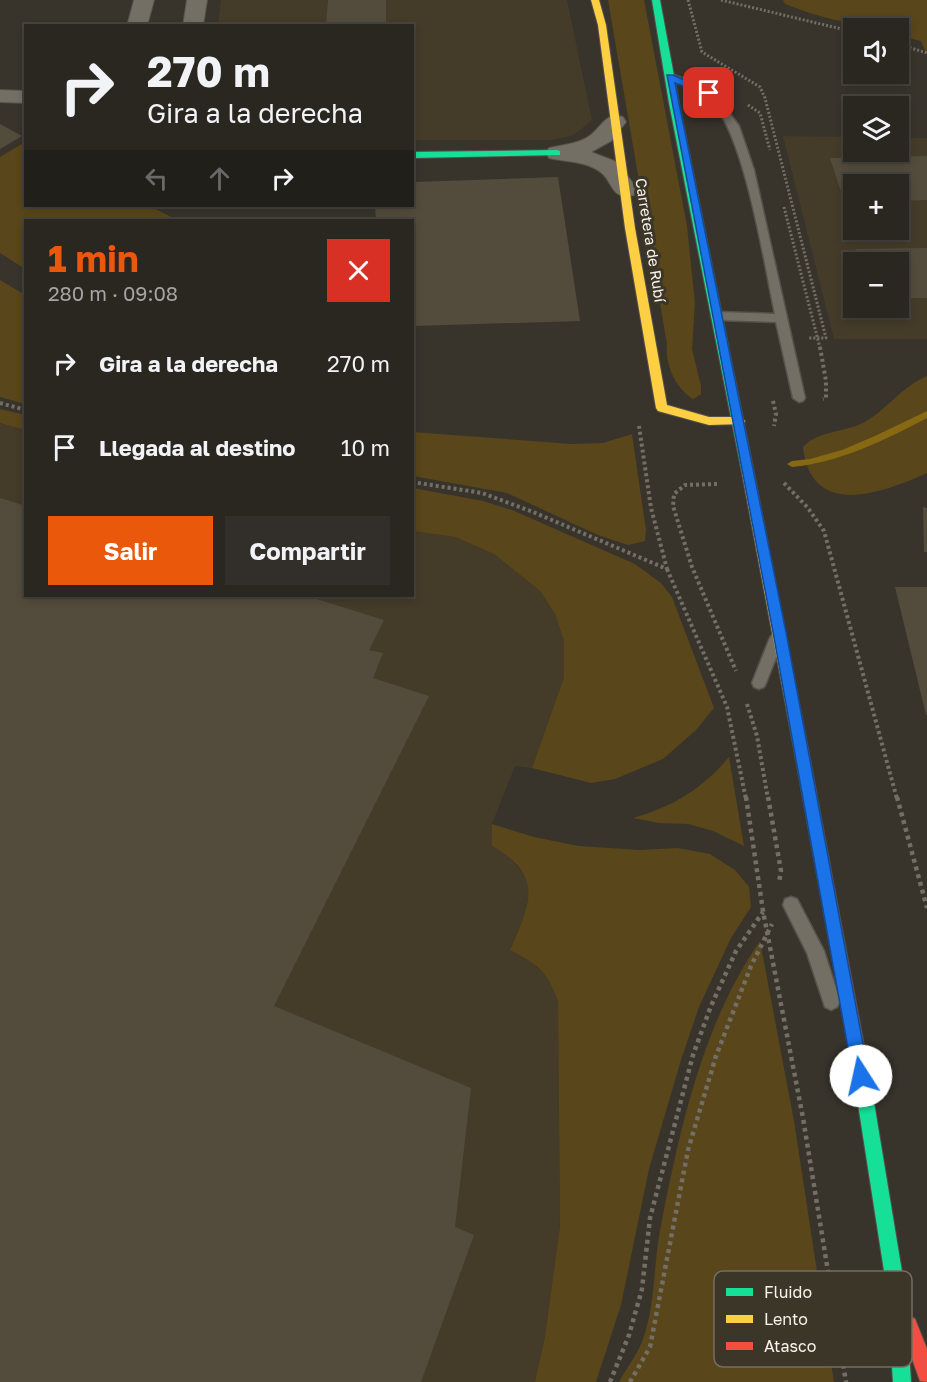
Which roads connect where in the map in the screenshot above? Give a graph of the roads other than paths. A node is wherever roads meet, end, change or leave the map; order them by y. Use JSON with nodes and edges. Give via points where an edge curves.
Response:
{"nodes":[{"id":1,"x":144,"y":0,"type":"edge"},
{"id":2,"x":197,"y":0,"type":"edge"},
{"id":3,"x":596,"y":0,"type":"edge"},
{"id":4,"x":656,"y":0,"type":"edge"},
{"id":5,"x":138,"y":24,"type":"edge"},
{"id":6,"x":193,"y":24,"type":"edge"},
{"id":7,"x":670,"y":77,"type":"junction"},
{"id":8,"x":0,"y":96,"type":"edge"},
{"id":9,"x":24,"y":97,"type":"edge"},
{"id":10,"x":615,"y":122,"type":"junction"},
{"id":11,"x":558,"y":153,"type":"junction"},
{"id":12,"x":414,"y":155,"type":"edge"},
{"id":13,"x":626,"y":190,"type":"junction"},
{"id":14,"x":717,"y":316,"type":"junction"},
{"id":15,"x":781,"y":318,"type":"junction"},
{"id":16,"x":799,"y":398,"type":"dead end"},
{"id":17,"x":739,"y":421,"type":"junction"},
{"id":18,"x":780,"y":632,"type":"junction"},
{"id":19,"x":759,"y":683,"type":"dead end"},
{"id":20,"x":784,"y":899,"type":"road end"},
{"id":21,"x":870,"y":1123,"type":"junction"},
{"id":22,"x":893,"y":1271,"type":"edge"},
{"id":23,"x":912,"y":1333,"type":"edge"},
{"id":24,"x":901,"y":1367,"type":"edge"},
{"id":25,"x":927,"y":1374,"type":"edge"},
{"id":26,"x":902,"y":1382,"type":"edge"}],
"edges":[{"from":1,"to":5,"type":"street"},
{"from":2,"to":6,"type":"street"},
{"from":3,"to":10,"type":"main road","name":"Carretera de Rubí"},
{"from":4,"to":7,"type":"main road"},
{"from":7,"to":14,"type":"main road"},
{"from":7,"to":15,"type":"lane","via":[[709,93],[734,126],[749,170]]},
{"from":8,"to":9,"type":"street"},
{"from":10,"to":11,"type":"street","via":[[595,145]]},
{"from":10,"to":13,"type":"main road","name":"Carretera de Rubí"},
{"from":11,"to":12,"type":"main road"},
{"from":11,"to":13,"type":"street","via":[[592,159],[609,167]]},
{"from":13,"to":17,"type":"main road","name":"Carretera de Rubí","via":[[662,408],[709,421]]},
{"from":14,"to":15,"type":"lane"},
{"from":14,"to":17,"type":"main road"},
{"from":15,"to":16,"type":"lane"},
{"from":17,"to":18,"type":"main road"},
{"from":18,"to":19,"type":"lane"},
{"from":18,"to":21,"type":"main road"},
{"from":20,"to":21,"type":"lane","via":[[815,951]]},
{"from":21,"to":22,"type":"main road"},
{"from":23,"to":25,"type":"main road"},
{"from":24,"to":26,"type":"main road"}]}
